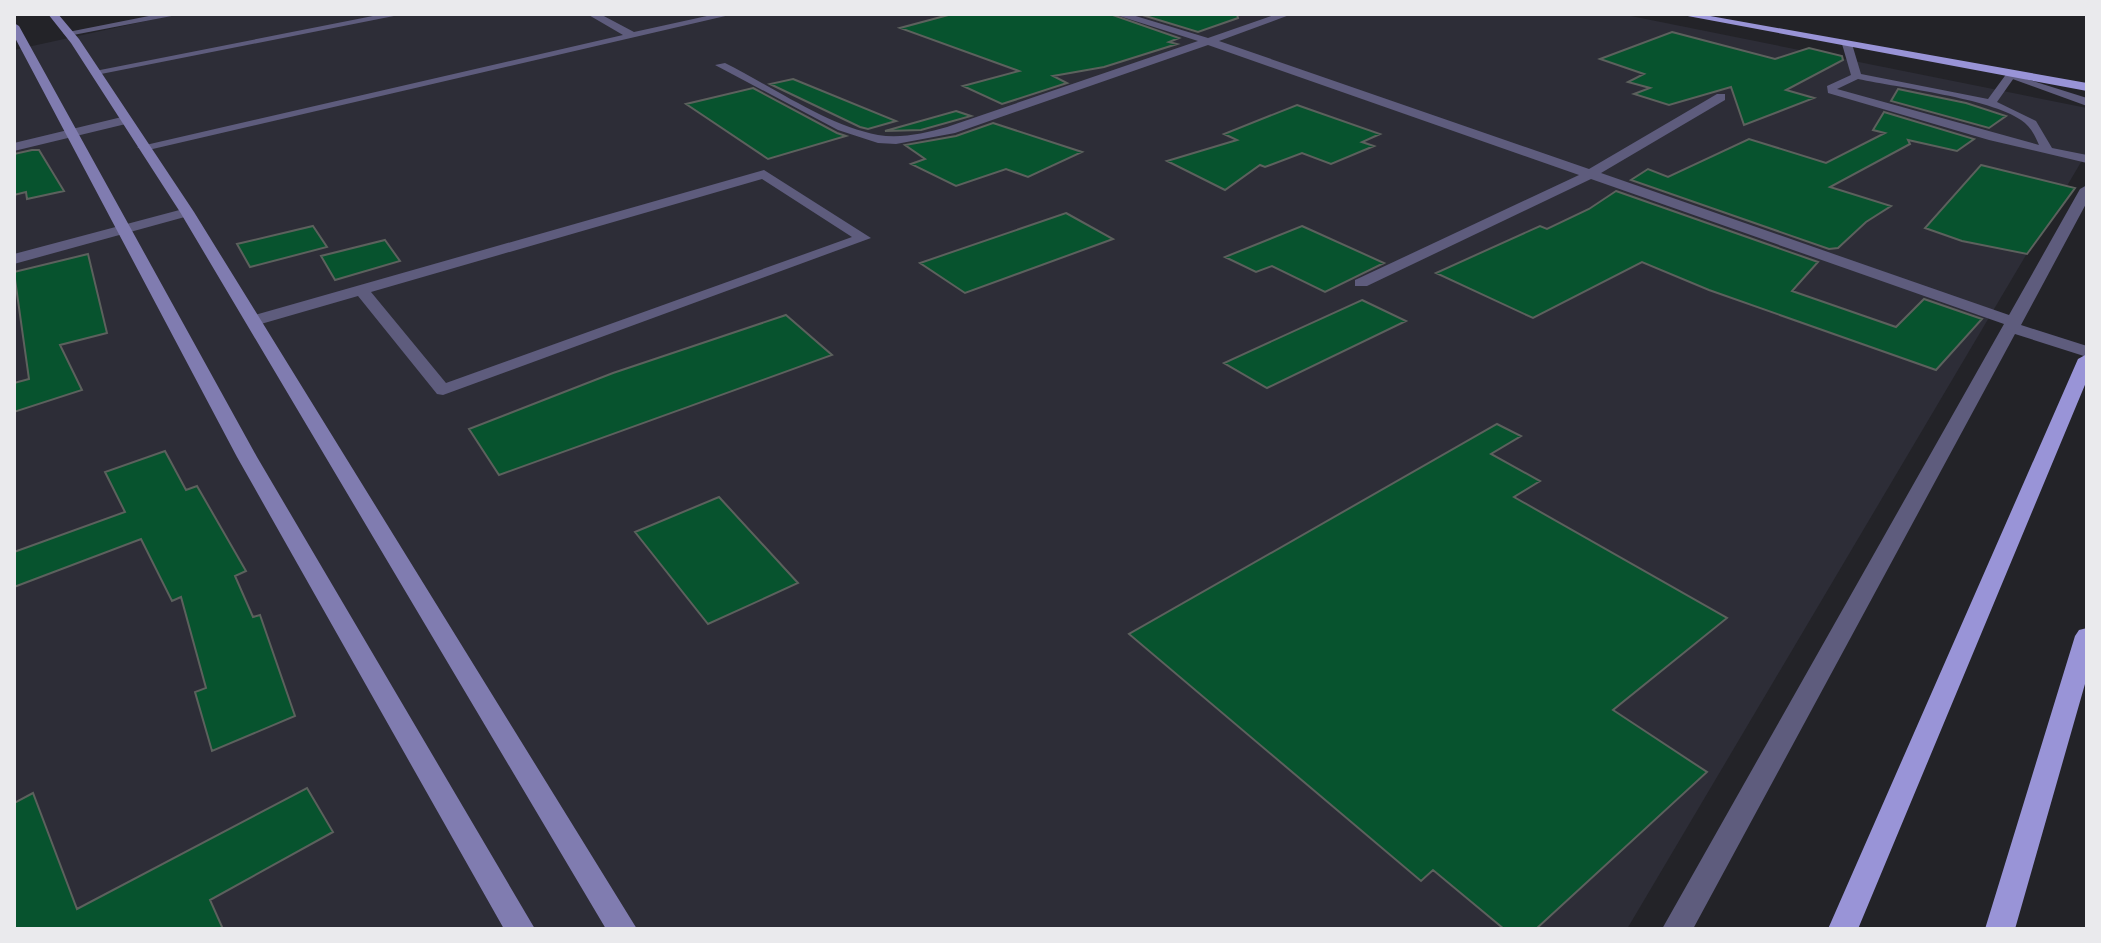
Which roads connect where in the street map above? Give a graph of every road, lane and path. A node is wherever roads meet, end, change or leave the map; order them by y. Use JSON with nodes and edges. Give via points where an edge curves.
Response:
{"nodes":[{"id":1,"x":53,"y":14,"type":"edge"},
{"id":2,"x":177,"y":14,"type":"edge"},
{"id":3,"x":399,"y":14,"type":"edge"},
{"id":4,"x":592,"y":14,"type":"edge"},
{"id":5,"x":725,"y":14,"type":"edge"},
{"id":6,"x":1118,"y":14,"type":"edge"},
{"id":7,"x":1287,"y":14,"type":"edge"},
{"id":8,"x":1682,"y":14,"type":"edge"},
{"id":9,"x":68,"y":33,"type":"junction"},
{"id":10,"x":633,"y":36,"type":"junction"},
{"id":11,"x":18,"y":38,"type":"edge"},
{"id":12,"x":1208,"y":41,"type":"junction"},
{"id":13,"x":1847,"y":44,"type":"junction"},
{"id":14,"x":721,"y":65,"type":"dead end"},
{"id":15,"x":96,"y":72,"type":"junction"},
{"id":16,"x":2011,"y":75,"type":"junction"},
{"id":17,"x":1857,"y":76,"type":"junction"},
{"id":18,"x":2087,"y":87,"type":"edge"},
{"id":19,"x":1721,"y":97,"type":"dead end"},
{"id":20,"x":2087,"y":102,"type":"edge"},
{"id":21,"x":1991,"y":103,"type":"junction"},
{"id":22,"x":126,"y":120,"type":"junction"},
{"id":23,"x":73,"y":133,"type":"junction"},
{"id":24,"x":14,"y":147,"type":"edge"},
{"id":25,"x":144,"y":147,"type":"junction"},
{"id":26,"x":2047,"y":150,"type":"junction"},
{"id":27,"x":2087,"y":159,"type":"edge"},
{"id":28,"x":1589,"y":175,"type":"junction"},
{"id":29,"x":2087,"y":189,"type":"edge"},
{"id":30,"x":187,"y":212,"type":"junction"},
{"id":31,"x":125,"y":229,"type":"junction"},
{"id":32,"x":14,"y":259,"type":"edge"},
{"id":33,"x":1361,"y":283,"type":"dead end"},
{"id":34,"x":361,"y":290,"type":"junction"},
{"id":35,"x":254,"y":321,"type":"junction"},
{"id":36,"x":2013,"y":324,"type":"junction"},
{"id":37,"x":2087,"y":352,"type":"edge"},
{"id":38,"x":2087,"y":359,"type":"edge"},
{"id":39,"x":2087,"y":636,"type":"edge"},
{"id":40,"x":520,"y":929,"type":"edge"},
{"id":41,"x":622,"y":929,"type":"edge"},
{"id":42,"x":1677,"y":929,"type":"edge"},
{"id":43,"x":1843,"y":929,"type":"edge"},
{"id":44,"x":2000,"y":929,"type":"edge"}],
"edges":[{"from":1,"to":9,"type":"street"},
{"from":2,"to":9,"type":"street"},
{"from":3,"to":15,"type":"street"},
{"from":4,"to":10,"type":"street"},
{"from":5,"to":10,"type":"street"},
{"from":6,"to":12,"type":"street"},
{"from":7,"to":12,"type":"street"},
{"from":8,"to":13,"type":"main road"},
{"from":9,"to":15,"type":"street"},
{"from":10,"to":25,"type":"street"},
{"from":11,"to":23,"type":"street"},
{"from":12,"to":14,"type":"street","via":[[951,130],[896,141],[852,130]]},
{"from":12,"to":28,"type":"street"},
{"from":13,"to":16,"type":"main road"},
{"from":13,"to":17,"type":"lane"},
{"from":15,"to":22,"type":"street"},
{"from":16,"to":18,"type":"main road"},
{"from":16,"to":20,"type":"street"},
{"from":16,"to":21,"type":"lane"},
{"from":17,"to":21,"type":"lane"},
{"from":17,"to":26,"type":"lane","via":[[1832,91]]},
{"from":19,"to":28,"type":"street"},
{"from":21,"to":26,"type":"lane","via":[[2038,126]]},
{"from":22,"to":23,"type":"street"},
{"from":22,"to":25,"type":"street"},
{"from":23,"to":24,"type":"street"},
{"from":23,"to":31,"type":"street"},
{"from":25,"to":30,"type":"street"},
{"from":26,"to":27,"type":"lane"},
{"from":28,"to":33,"type":"street"},
{"from":28,"to":36,"type":"street"},
{"from":29,"to":36,"type":"street"},
{"from":30,"to":31,"type":"street"},
{"from":30,"to":35,"type":"street"},
{"from":31,"to":32,"type":"street"},
{"from":31,"to":40,"type":"street","via":[[247,457]]},
{"from":34,"to":34,"type":"street","via":[[764,174],[864,238],[443,390]]},
{"from":34,"to":35,"type":"street"},
{"from":35,"to":41,"type":"street"},
{"from":36,"to":37,"type":"street"},
{"from":36,"to":42,"type":"street"},
{"from":38,"to":43,"type":"main road"},
{"from":39,"to":44,"type":"main road"}]}
